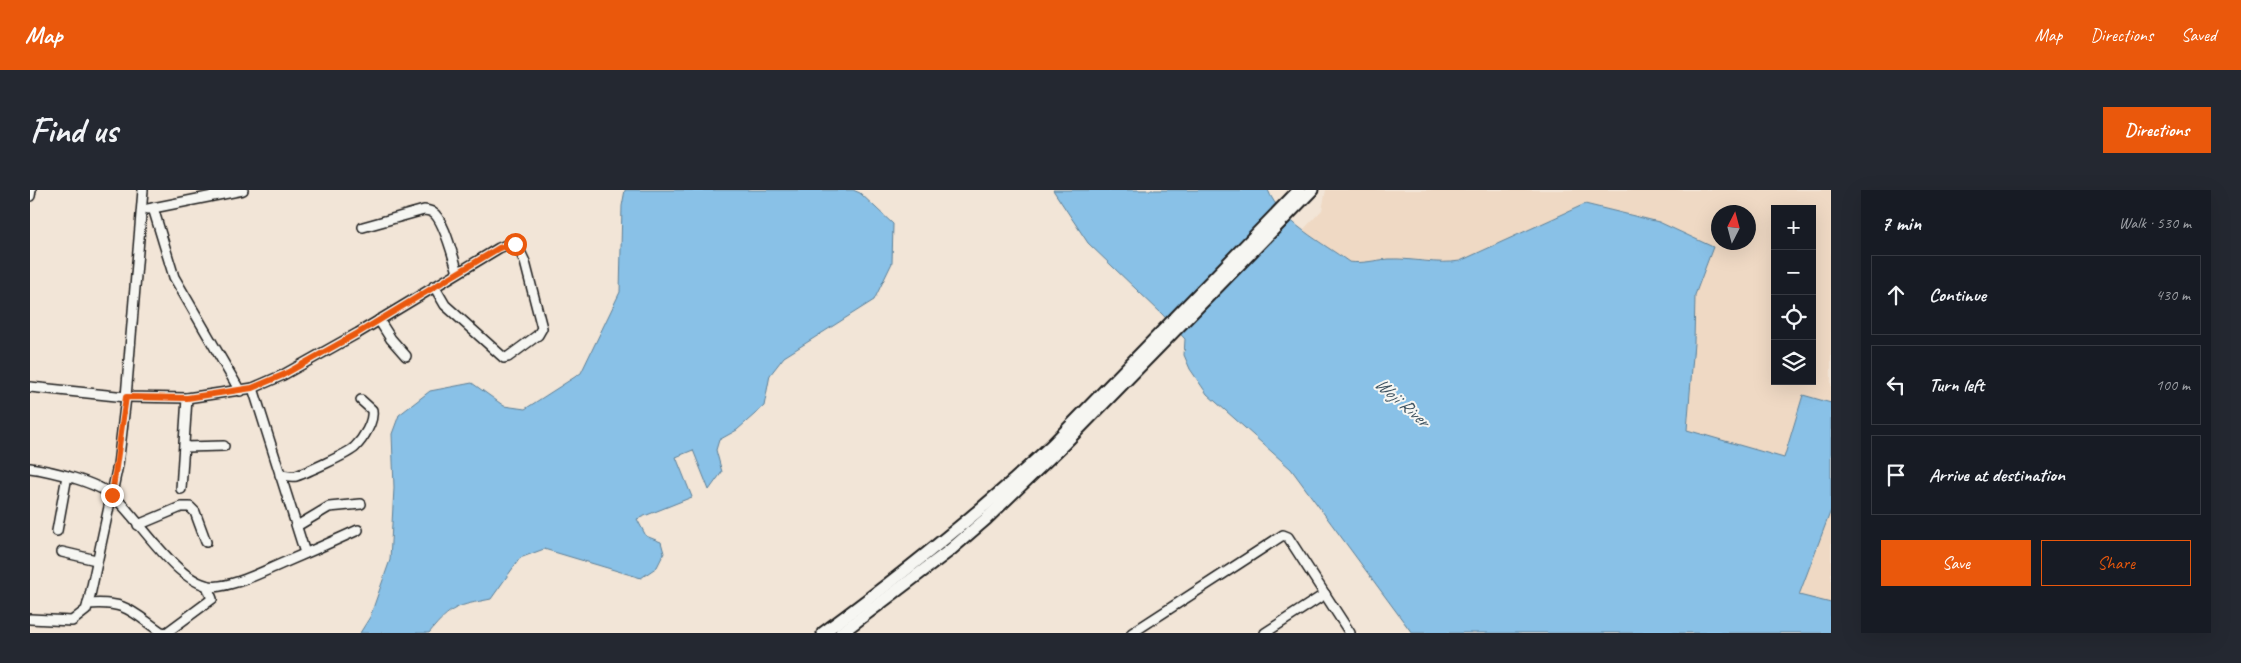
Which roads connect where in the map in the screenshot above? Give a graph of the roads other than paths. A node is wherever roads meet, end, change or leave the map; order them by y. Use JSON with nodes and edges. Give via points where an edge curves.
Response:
{"nodes":[{"id":1,"x":31,"y":190,"type":"edge"},
{"id":2,"x":143,"y":190,"type":"edge"},
{"id":3,"x":243,"y":190,"type":"edge"},
{"id":4,"x":1299,"y":190,"type":"edge"},
{"id":5,"x":1312,"y":190,"type":"edge"},
{"id":6,"x":30,"y":196,"type":"edge"},
{"id":7,"x":152,"y":208,"type":"junction"},
{"id":8,"x":140,"y":210,"type":"junction"},
{"id":9,"x":363,"y":228,"type":"dead end"},
{"id":10,"x":458,"y":272,"type":"junction"},
{"id":11,"x":434,"y":286,"type":"junction"},
{"id":12,"x":379,"y":320,"type":"junction"},
{"id":13,"x":1159,"y":341,"type":"junction"},
{"id":14,"x":406,"y":356,"type":"dead end"},
{"id":15,"x":30,"y":387,"type":"edge"},
{"id":16,"x":252,"y":388,"type":"junction"},
{"id":17,"x":240,"y":391,"type":"junction"},
{"id":18,"x":126,"y":397,"type":"junction"},
{"id":19,"x":187,"y":398,"type":"junction"},
{"id":20,"x":361,"y":400,"type":"dead end"},
{"id":21,"x":224,"y":446,"type":"dead end"},
{"id":22,"x":185,"y":447,"type":"junction"},
{"id":23,"x":30,"y":468,"type":"edge"},
{"id":24,"x":280,"y":475,"type":"junction"},
{"id":25,"x":67,"y":476,"type":"junction"},
{"id":26,"x":180,"y":489,"type":"dead end"},
{"id":27,"x":112,"y":495,"type":"junction"},
{"id":28,"x":361,"y":504,"type":"dead end"},
{"id":29,"x":138,"y":525,"type":"junction"},
{"id":30,"x":297,"y":526,"type":"junction"},
{"id":31,"x":358,"y":530,"type":"dead end"},
{"id":32,"x":57,"y":531,"type":"dead end"},
{"id":33,"x":206,"y":542,"type":"dead end"},
{"id":34,"x":62,"y":552,"type":"dead end"},
{"id":35,"x":305,"y":553,"type":"junction"},
{"id":36,"x":96,"y":560,"type":"junction"},
{"id":37,"x":207,"y":586,"type":"junction"},
{"id":38,"x":1325,"y":594,"type":"junction"},
{"id":39,"x":88,"y":604,"type":"junction"},
{"id":40,"x":30,"y":619,"type":"edge"},
{"id":41,"x":179,"y":630,"type":"edge"},
{"id":42,"x":823,"y":633,"type":"edge"},
{"id":43,"x":841,"y":633,"type":"edge"},
{"id":44,"x":1132,"y":633,"type":"edge"},
{"id":45,"x":1264,"y":633,"type":"edge"},
{"id":46,"x":1350,"y":633,"type":"edge"}],
"edges":[{"from":1,"to":6,"type":"street"},
{"from":2,"to":8,"type":"street"},
{"from":3,"to":7,"type":"street"},
{"from":4,"to":13,"type":"main road"},
{"from":5,"to":13,"type":"main road"},
{"from":7,"to":8,"type":"street"},
{"from":7,"to":17,"type":"street","via":[[174,277]]},
{"from":8,"to":18,"type":"street"},
{"from":9,"to":10,"type":"street","via":[[424,210],[431,211],[442,226]]},
{"from":10,"to":11,"type":"street"},
{"from":10,"to":11,"type":"street","via":[[499,248],[515,244],[525,262],[542,322],[538,334],[504,358],[445,305]]},
{"from":11,"to":12,"type":"street"},
{"from":12,"to":14,"type":"street"},
{"from":12,"to":16,"type":"street","via":[[283,375]]},
{"from":13,"to":42,"type":"main road","via":[[1013,482],[932,551]]},
{"from":13,"to":43,"type":"main road","via":[[1065,444],[986,519]]},
{"from":15,"to":18,"type":"street"},
{"from":16,"to":17,"type":"street"},
{"from":16,"to":24,"type":"street"},
{"from":17,"to":19,"type":"street"},
{"from":18,"to":19,"type":"street"},
{"from":18,"to":27,"type":"street"},
{"from":19,"to":22,"type":"street"},
{"from":20,"to":24,"type":"street","via":[[373,415],[368,429],[354,448],[304,473]]},
{"from":21,"to":22,"type":"street"},
{"from":22,"to":26,"type":"street"},
{"from":23,"to":25,"type":"street"},
{"from":24,"to":30,"type":"street"},
{"from":25,"to":27,"type":"street"},
{"from":25,"to":32,"type":"street"},
{"from":27,"to":29,"type":"street"},
{"from":27,"to":36,"type":"street"},
{"from":28,"to":30,"type":"street","via":[[329,507]]},
{"from":29,"to":33,"type":"street","via":[[181,507],[190,507]]},
{"from":29,"to":37,"type":"street","via":[[173,564]]},
{"from":30,"to":35,"type":"street"},
{"from":31,"to":35,"type":"street"},
{"from":34,"to":36,"type":"street"},
{"from":35,"to":37,"type":"street","via":[[253,576],[219,586]]},
{"from":36,"to":39,"type":"street"},
{"from":37,"to":41,"type":"street","via":[[212,599]]},
{"from":38,"to":44,"type":"street","via":[[1288,537],[1283,536]]},
{"from":38,"to":45,"type":"street"},
{"from":38,"to":46,"type":"street"},
{"from":39,"to":40,"type":"street","via":[[86,610],[72,621]]},
{"from":39,"to":41,"type":"street","via":[[109,602],[120,605],[161,632]]}]}
